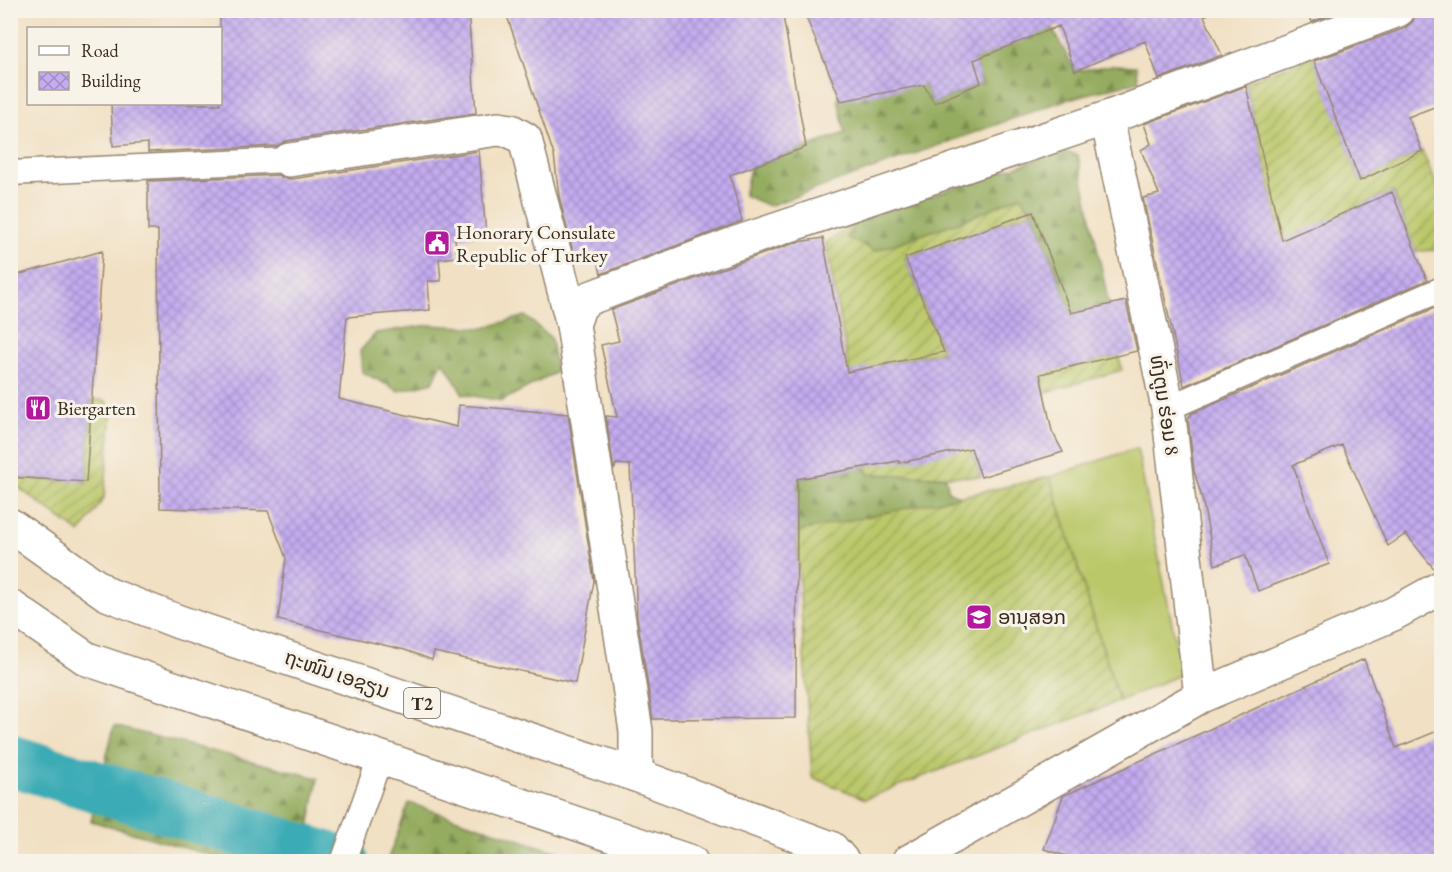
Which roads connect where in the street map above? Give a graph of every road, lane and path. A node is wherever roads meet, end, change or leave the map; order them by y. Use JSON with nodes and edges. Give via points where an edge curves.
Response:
{"nodes":[{"id":1,"x":1398,"y":10,"type":"edge"},
{"id":2,"x":1107,"y":118,"type":"junction"},
{"id":3,"x":289,"y":160,"type":"joint"},
{"id":4,"x":10,"y":173,"type":"edge"},
{"id":5,"x":1442,"y":289,"type":"edge"},
{"id":6,"x":573,"y":325,"type":"junction"},
{"id":7,"x":1168,"y":408,"type":"junction"},
{"id":8,"x":10,"y":525,"type":"edge"},
{"id":9,"x":1442,"y":587,"type":"edge"},
{"id":10,"x":10,"y":606,"type":"edge"},
{"id":11,"x":1201,"y":696,"type":"junction"},
{"id":12,"x":380,"y":758,"type":"junction"},
{"id":13,"x":636,"y":775,"type":"junction"},
{"id":14,"x":343,"y":861,"type":"edge"},
{"id":15,"x":691,"y":861,"type":"edge"},
{"id":16,"x":843,"y":861,"type":"edge"},
{"id":17,"x":908,"y":861,"type":"edge"}],
"edges":[{"from":1,"to":2,"type":"street"},
{"from":2,"to":6,"type":"street","via":[[734,244],[587,299],[579,307]]},
{"from":2,"to":7,"type":"street","name":"ທົ່ງຕູມ ຮ່ອມ 8"},
{"from":3,"to":4,"type":"lane"},
{"from":3,"to":6,"type":"street","via":[[498,129],[525,139]]},
{"from":5,"to":7,"type":"lane"},
{"from":6,"to":13,"type":"street","via":[[636,731]]},
{"from":7,"to":11,"type":"street","name":"ທົ່ງຕູມ ຮ່ອມ 8"},
{"from":8,"to":13,"type":"street","name":"ຖະໜົນ ເອຊຽນ","number":"T2","via":[[107,594],[179,622]]},
{"from":9,"to":11,"type":"street","via":[[1393,614]]},
{"from":10,"to":12,"type":"street","via":[[87,659]]},
{"from":11,"to":17,"type":"street"},
{"from":12,"to":14,"type":"lane"},
{"from":12,"to":15,"type":"street"},
{"from":13,"to":16,"type":"street","name":"ຖະໜົນ ເອຊຽນ","number":"T2","via":[[831,848]]}]}
